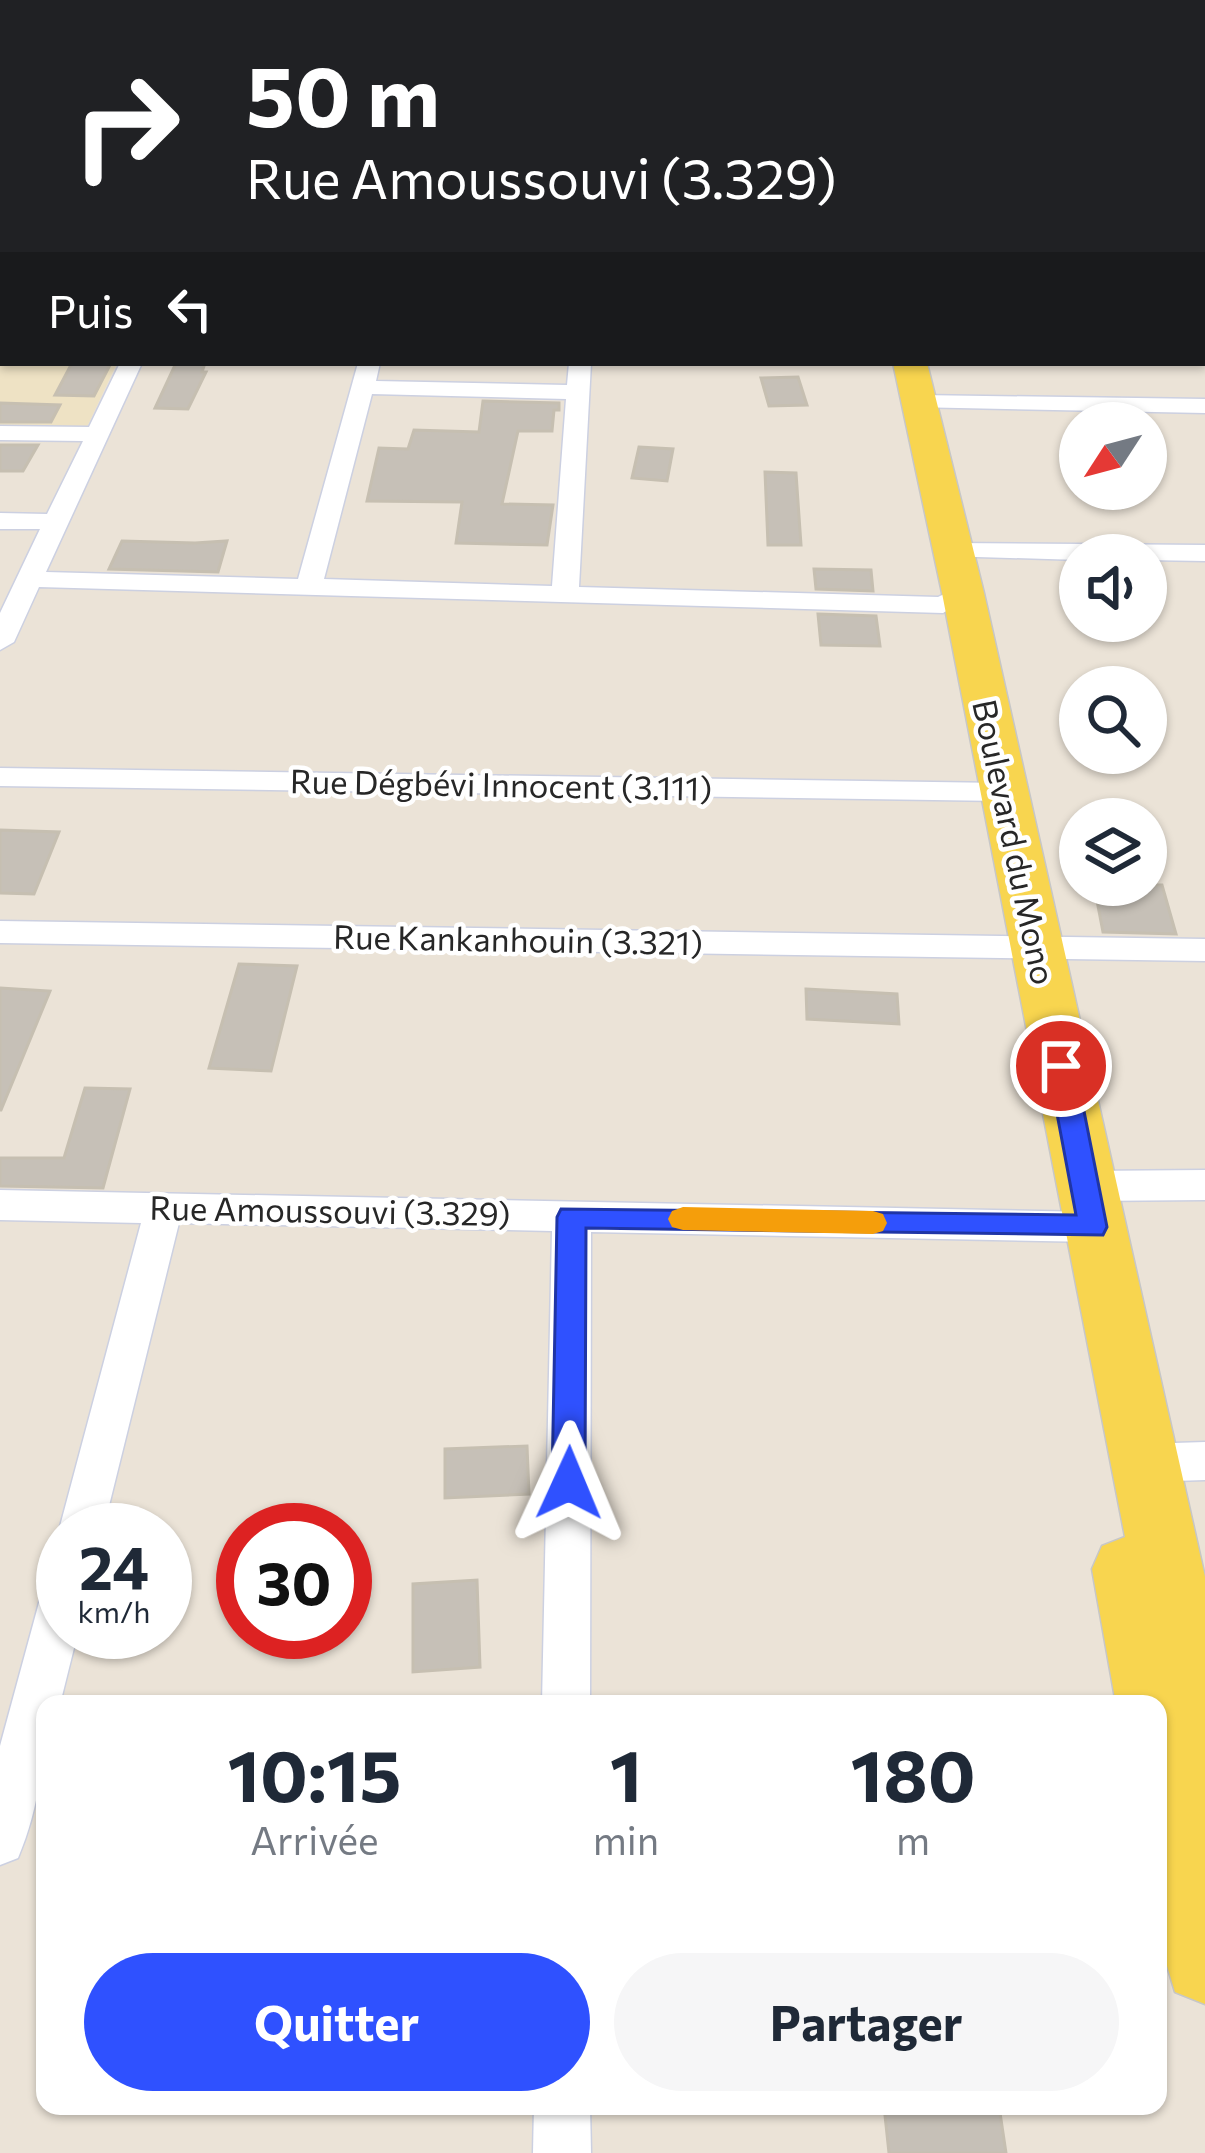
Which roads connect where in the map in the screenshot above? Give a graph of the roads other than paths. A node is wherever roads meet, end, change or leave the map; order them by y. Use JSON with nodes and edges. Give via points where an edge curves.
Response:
{"nodes":[{"id":1,"x":130,"y":366,"type":"edge"},
{"id":2,"x":580,"y":366,"type":"edge"},
{"id":3,"x":366,"y":375,"type":"edge"},
{"id":4,"x":908,"y":376,"type":"edge"},
{"id":5,"x":578,"y":392,"type":"junction"},
{"id":6,"x":1205,"y":406,"type":"edge"},
{"id":7,"x":0,"y":433,"type":"edge"},
{"id":8,"x":98,"y":434,"type":"junction"},
{"id":9,"x":0,"y":521,"type":"edge"},
{"id":10,"x":57,"y":522,"type":"junction"},
{"id":11,"x":1205,"y":553,"type":"edge"},
{"id":12,"x":30,"y":579,"type":"junction"},
{"id":13,"x":953,"y":583,"type":"junction"},
{"id":14,"x":309,"y":587,"type":"junction"},
{"id":15,"x":565,"y":594,"type":"junction"},
{"id":16,"x":0,"y":642,"type":"edge"},
{"id":17,"x":0,"y":777,"type":"edge"},
{"id":18,"x":990,"y":792,"type":"junction"},
{"id":19,"x":0,"y":932,"type":"edge"},
{"id":20,"x":1023,"y":947,"type":"junction"},
{"id":21,"x":1205,"y":950,"type":"edge"},
{"id":22,"x":1205,"y":1185,"type":"edge"},
{"id":23,"x":0,"y":1205,"type":"edge"},
{"id":24,"x":164,"y":1207,"type":"junction"},
{"id":25,"x":1081,"y":1213,"type":"junction"},
{"id":26,"x":572,"y":1217,"type":"junction"},
{"id":27,"x":1205,"y":1461,"type":"edge"},
{"id":28,"x":1143,"y":1463,"type":"junction"},
{"id":29,"x":88,"y":1503,"type":"edge"},
{"id":30,"x":47,"y":1659,"type":"edge"},
{"id":31,"x":38,"y":1695,"type":"edge"},
{"id":32,"x":566,"y":1695,"type":"edge"},
{"id":33,"x":1153,"y":1695,"type":"edge"},
{"id":34,"x":36,"y":1702,"type":"edge"},
{"id":35,"x":1205,"y":1744,"type":"edge"},
{"id":36,"x":1167,"y":1773,"type":"edge"},
{"id":37,"x":0,"y":1840,"type":"edge"},
{"id":38,"x":1205,"y":1962,"type":"edge"},
{"id":39,"x":562,"y":2115,"type":"edge"},
{"id":40,"x":562,"y":2153,"type":"edge"}],
"edges":[{"from":1,"to":8,"type":"street"},
{"from":2,"to":5,"type":"street"},
{"from":3,"to":5,"type":"street"},
{"from":3,"to":14,"type":"street"},
{"from":4,"to":6,"type":"street"},
{"from":4,"to":13,"type":"main road","name":"Boulevard du Mono"},
{"from":5,"to":15,"type":"street"},
{"from":7,"to":8,"type":"street"},
{"from":8,"to":10,"type":"street"},
{"from":9,"to":10,"type":"street"},
{"from":10,"to":12,"type":"street"},
{"from":11,"to":13,"type":"street"},
{"from":12,"to":14,"type":"street"},
{"from":12,"to":16,"type":"street"},
{"from":13,"to":15,"type":"street"},
{"from":13,"to":18,"type":"main road","name":"Boulevard du Mono"},
{"from":14,"to":15,"type":"street"},
{"from":17,"to":18,"type":"street","name":"Rue Dégbévi Innocent (3.111)"},
{"from":18,"to":20,"type":"main road","name":"Boulevard du Mono"},
{"from":19,"to":20,"type":"street","name":"Rue Kankanhouin (3.321)"},
{"from":20,"to":21,"type":"street","name":"Rue Kankanhouin (3.321)"},
{"from":20,"to":25,"type":"main road","name":"Boulevard du Mono"},
{"from":22,"to":25,"type":"street","name":"Rue Amoussouvi (3.329)"},
{"from":23,"to":24,"type":"street","name":"Rue Amoussouvi (3.329)"},
{"from":24,"to":26,"type":"street","name":"Rue Amoussouvi (3.329)"},
{"from":24,"to":29,"type":"street"},
{"from":25,"to":26,"type":"street","name":"Rue Amoussouvi (3.329)"},
{"from":25,"to":28,"type":"main road","name":"Boulevard du Mono"},
{"from":25,"to":33,"type":"main road","name":"Boulevard du Mono"},
{"from":26,"to":32,"type":"street"},
{"from":27,"to":28,"type":"street"},
{"from":28,"to":35,"type":"main road","name":"Boulevard du Mono"},
{"from":30,"to":31,"type":"street"},
{"from":34,"to":37,"type":"street"},
{"from":36,"to":38,"type":"main road"},
{"from":39,"to":40,"type":"street"}]}
